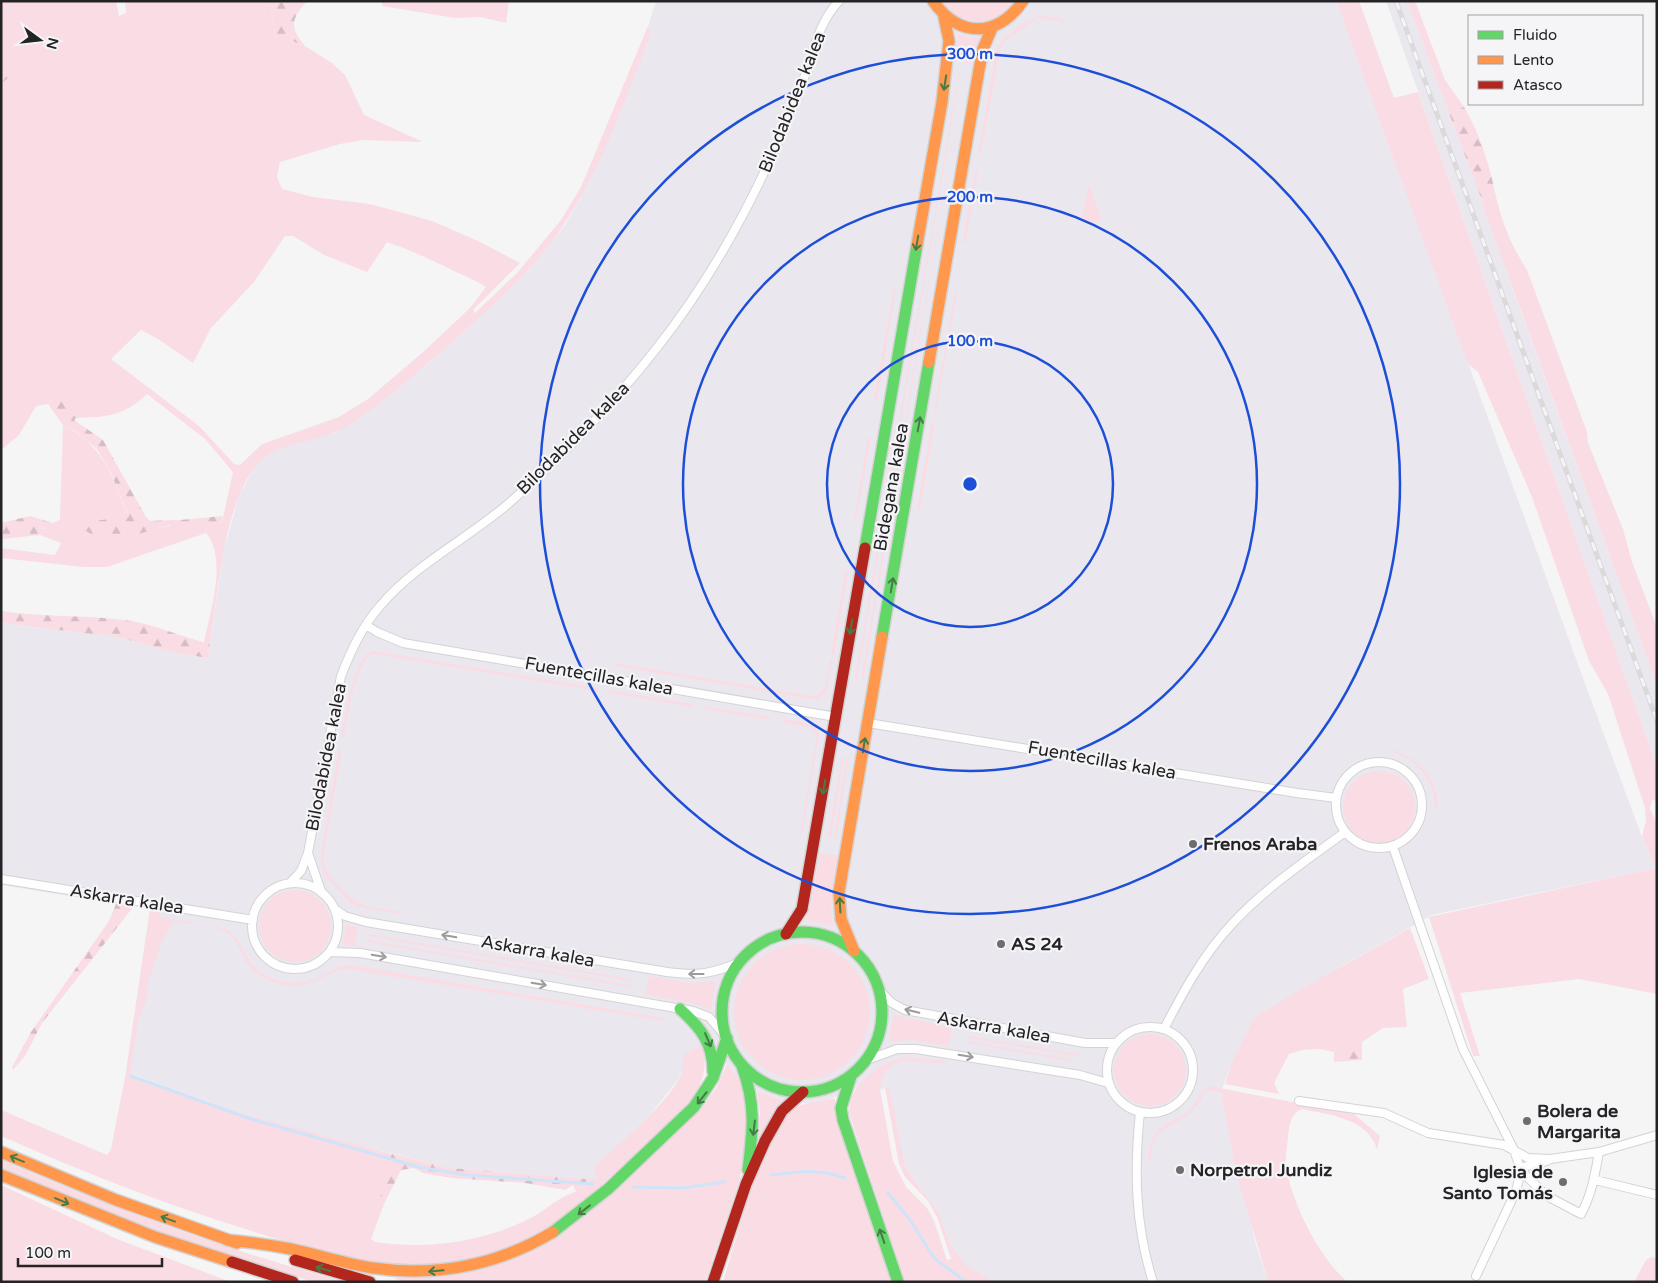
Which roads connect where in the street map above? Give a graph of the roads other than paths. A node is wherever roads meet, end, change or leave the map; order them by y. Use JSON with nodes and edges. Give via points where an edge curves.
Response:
{"nodes":[{"id":1,"x":839,"y":1,"type":"edge"},
{"id":2,"x":933,"y":1,"type":"edge"},
{"id":3,"x":1023,"y":1,"type":"edge"},
{"id":4,"x":944,"y":17,"type":"junction"},
{"id":5,"x":992,"y":28,"type":"junction"},
{"id":6,"x":366,"y":625,"type":"junction"},
{"id":7,"x":836,"y":717,"type":"junction"},
{"id":8,"x":868,"y":723,"type":"junction"},
{"id":9,"x":1336,"y":798,"type":"junction"},
{"id":10,"x":1344,"y":832,"type":"junction"},
{"id":11,"x":1393,"y":847,"type":"junction"},
{"id":12,"x":308,"y":853,"type":"junction"},
{"id":13,"x":1,"y":879,"type":"edge"},
{"id":14,"x":290,"y":883,"type":"junction"},
{"id":15,"x":321,"y":891,"type":"junction"},
{"id":16,"x":335,"y":909,"type":"junction"},
{"id":17,"x":253,"y":920,"type":"junction"},
{"id":18,"x":786,"y":934,"type":"junction"},
{"id":19,"x":854,"y":951,"type":"junction"},
{"id":20,"x":330,"y":952,"type":"junction"},
{"id":21,"x":742,"y":961,"type":"junction"},
{"id":22,"x":879,"y":990,"type":"junction"},
{"id":23,"x":680,"y":1008,"type":"junction"},
{"id":24,"x":1164,"y":1029,"type":"junction"},
{"id":25,"x":727,"y":1038,"type":"junction"},
{"id":26,"x":1116,"y":1044,"type":"junction"},
{"id":27,"x":867,"y":1060,"type":"junction"},
{"id":28,"x":742,"y":1064,"type":"junction"},
{"id":29,"x":851,"y":1076,"type":"junction"},
{"id":30,"x":712,"y":1082,"type":"junction"},
{"id":31,"x":1108,"y":1083,"type":"junction"},
{"id":32,"x":803,"y":1092,"type":"junction"},
{"id":33,"x":1299,"y":1101,"type":"dead end"},
{"id":34,"x":1140,"y":1112,"type":"junction"},
{"id":35,"x":1657,"y":1135,"type":"edge"},
{"id":36,"x":1514,"y":1150,"type":"junction"},
{"id":37,"x":1,"y":1152,"type":"edge"},
{"id":38,"x":1599,"y":1152,"type":"junction"},
{"id":39,"x":1550,"y":1160,"type":"junction"},
{"id":40,"x":1520,"y":1169,"type":"junction"},
{"id":41,"x":1,"y":1176,"type":"edge"},
{"id":42,"x":1594,"y":1180,"type":"junction"},
{"id":43,"x":746,"y":1184,"type":"junction"},
{"id":44,"x":1657,"y":1195,"type":"edge"},
{"id":45,"x":155,"y":1237,"type":"junction"},
{"id":46,"x":227,"y":1240,"type":"junction"},
{"id":47,"x":1476,"y":1276,"type":"dead end"},
{"id":48,"x":265,"y":1282,"type":"edge"},
{"id":49,"x":293,"y":1282,"type":"edge"},
{"id":50,"x":370,"y":1282,"type":"edge"},
{"id":51,"x":712,"y":1282,"type":"edge"},
{"id":52,"x":898,"y":1282,"type":"edge"},
{"id":53,"x":1153,"y":1282,"type":"edge"}],
"edges":[{"from":1,"to":6,"type":"street","name":"Bilodabidea kalea","via":[[823,22],[787,120],[742,216],[718,260],[658,346],[601,414],[541,474],[474,531],[407,579]]},
{"from":2,"to":4,"type":"main road"},
{"from":3,"to":5,"type":"main road","via":[[1015,14]]},
{"from":4,"to":5,"type":"main road","via":[[959,26],[976,30]]},
{"from":4,"to":7,"type":"main road","name":"Bidegana kalea","one_way":true,"via":[[949,41],[943,93]]},
{"from":8,"to":5,"type":"main road","name":"Bidegana kalea","one_way":true,"via":[[979,70]]},
{"from":6,"to":7,"type":"street","name":"Fuentecillas kalea","via":[[403,643]]},
{"from":6,"to":12,"type":"street","name":"Bilodabidea kalea","via":[[351,651],[336,698]]},
{"from":7,"to":18,"type":"main road","name":"Bidegana kalea","one_way":true,"via":[[804,899],[798,917]]},
{"from":8,"to":9,"type":"street","name":"Fuentecillas kalea"},
{"from":19,"to":8,"type":"main road","name":"Bidegana kalea","one_way":true,"via":[[838,902]]},
{"from":9,"to":10,"type":"street","via":[[1337,816]]},
{"from":9,"to":11,"type":"street","via":[[1348,775],[1371,762],[1396,765],[1408,772],[1421,794],[1421,814],[1414,832]]},
{"from":10,"to":11,"type":"street","via":[[1366,847]]},
{"from":10,"to":24,"type":"street","via":[[1268,890],[1232,924],[1188,984]]},
{"from":11,"to":36,"type":"street","via":[[1463,1049]]},
{"from":12,"to":14,"type":"street","name":"Bilodabidea kalea","via":[[301,871]]},
{"from":12,"to":15,"type":"street","name":"Bilodabidea kalea"},
{"from":13,"to":17,"type":"street","name":"Askarra kalea"},
{"from":14,"to":15,"type":"street","via":[[306,884]]},
{"from":14,"to":17,"type":"street","via":[[279,886],[262,899]]},
{"from":15,"to":16,"type":"street"},
{"from":16,"to":20,"type":"street","via":[[338,931]]},
{"from":21,"to":16,"type":"street","name":"Askarra kalea","one_way":true,"via":[[702,975],[667,972],[366,922],[345,916]]},
{"from":17,"to":20,"type":"street","via":[[258,948],[266,959],[279,966],[293,970],[307,968]]},
{"from":18,"to":19,"type":"main road","via":[[822,934]]},
{"from":18,"to":21,"type":"main road","via":[[762,943]]},
{"from":19,"to":22,"type":"main road","via":[[869,969]]},
{"from":20,"to":23,"type":"street","name":"Askarra kalea","one_way":true,"via":[[360,953]]},
{"from":21,"to":25,"type":"main road","via":[[724,997]]},
{"from":26,"to":22,"type":"street","name":"Askarra kalea","one_way":true,"via":[[1085,1043],[905,1010]]},
{"from":22,"to":27,"type":"main road","via":[[881,1026]]},
{"from":23,"to":25,"type":"street","name":"Askarra kalea","via":[[709,1017]]},
{"from":23,"to":30,"type":"main road","one_way":true,"via":[[704,1032],[710,1044]]},
{"from":24,"to":26,"type":"street","via":[[1143,1027],[1132,1030]]},
{"from":24,"to":34,"type":"street","via":[[1175,1035],[1188,1050],[1193,1069],[1191,1082],[1177,1104],[1153,1113]]},
{"from":25,"to":28,"type":"main road"},
{"from":25,"to":30,"type":"main road"},
{"from":26,"to":31,"type":"street","via":[[1107,1063]]},
{"from":27,"to":29,"type":"main road"},
{"from":27,"to":31,"type":"street","name":"Askarra kalea","one_way":true,"via":[[897,1050],[916,1049],[1080,1075]]},
{"from":28,"to":32,"type":"main road","via":[[763,1082],[776,1088]]},
{"from":28,"to":43,"type":"main road","one_way":true,"via":[[754,1101],[755,1116]]},
{"from":29,"to":32,"type":"main road","via":[[837,1085]]},
{"from":52,"to":29,"type":"main road","one_way":true,"via":[[843,1120],[841,1108]]},
{"from":30,"to":46,"type":"main road","one_way":true,"via":[[702,1099],[684,1118],[595,1202],[552,1233],[511,1253],[454,1269],[406,1272]]},
{"from":31,"to":34,"type":"street","via":[[1120,1102]]},
{"from":32,"to":43,"type":"main road","via":[[775,1121]]},
{"from":33,"to":36,"type":"street","via":[[1384,1113],[1428,1133],[1504,1145]]},
{"from":34,"to":53,"type":"street","via":[[1136,1192],[1143,1244]]},
{"from":35,"to":38,"type":"street"},
{"from":36,"to":39,"type":"street","via":[[1528,1158]]},
{"from":36,"to":40,"type":"street"},
{"from":46,"to":37,"type":"main road","one_way":true,"via":[[116,1200]]},
{"from":38,"to":39,"type":"street"},
{"from":38,"to":42,"type":"street"},
{"from":39,"to":40,"type":"street"},
{"from":40,"to":42,"type":"street","via":[[1548,1196],[1581,1214]]},
{"from":40,"to":47,"type":"street","via":[[1516,1191]]},
{"from":41,"to":45,"type":"main road","one_way":true},
{"from":42,"to":44,"type":"street"},
{"from":43,"to":51,"type":"main road"},
{"from":45,"to":48,"type":"main road"},
{"from":45,"to":49,"type":"main road"},
{"from":50,"to":46,"type":"main road","one_way":true}]}
